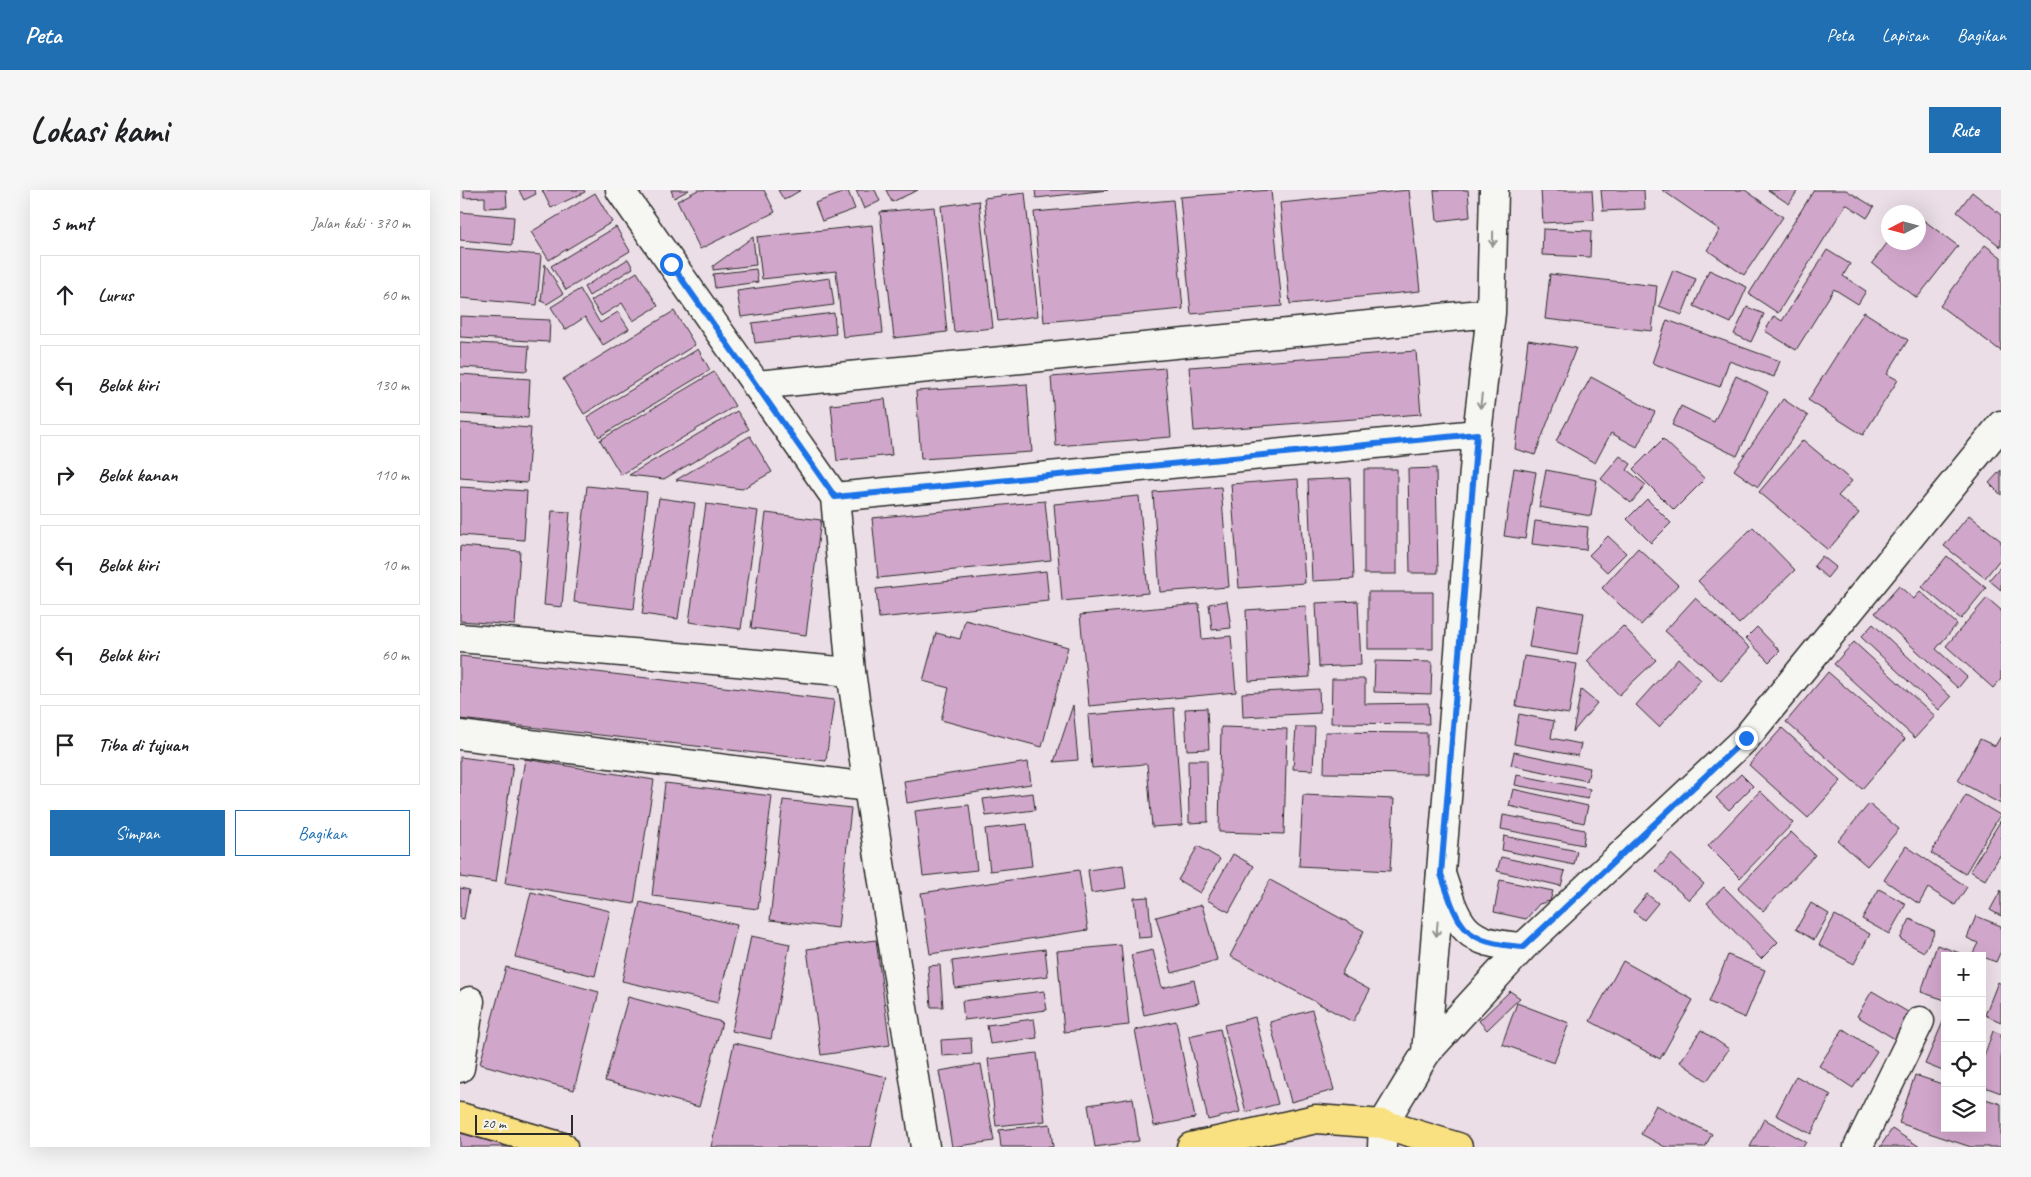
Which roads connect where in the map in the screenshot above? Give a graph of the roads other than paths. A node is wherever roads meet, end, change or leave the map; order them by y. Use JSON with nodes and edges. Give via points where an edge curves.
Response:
{"nodes":[{"id":1,"x":620,"y":190,"type":"edge"},
{"id":2,"x":1494,"y":190,"type":"edge"},
{"id":3,"x":1491,"y":313,"type":"junction"},
{"id":4,"x":756,"y":385,"type":"junction"},
{"id":5,"x":2001,"y":425,"type":"edge"},
{"id":6,"x":1477,"y":434,"type":"junction"},
{"id":7,"x":835,"y":497,"type":"junction"},
{"id":8,"x":460,"y":638,"type":"edge"},
{"id":9,"x":851,"y":672,"type":"junction"},
{"id":10,"x":460,"y":735,"type":"edge"},
{"id":11,"x":868,"y":787,"type":"junction"},
{"id":12,"x":1441,"y":874,"type":"junction"},
{"id":13,"x":1523,"y":947,"type":"junction"},
{"id":14,"x":470,"y":1001,"type":"dead end"},
{"id":15,"x":1920,"y":1021,"type":"dead end"},
{"id":16,"x":1426,"y":1054,"type":"junction"},
{"id":17,"x":460,"y":1068,"type":"edge"},
{"id":18,"x":460,"y":1117,"type":"edge"},
{"id":19,"x":1383,"y":1135,"type":"edge"},
{"id":20,"x":563,"y":1147,"type":"edge"},
{"id":21,"x":925,"y":1147,"type":"edge"},
{"id":22,"x":1191,"y":1147,"type":"edge"},
{"id":23,"x":1458,"y":1147,"type":"edge"},
{"id":24,"x":1858,"y":1147,"type":"edge"}],
"edges":[{"from":1,"to":4,"type":"street"},
{"from":2,"to":3,"type":"street","one_way":true},
{"from":3,"to":4,"type":"street"},
{"from":3,"to":6,"type":"street","one_way":true},
{"from":4,"to":7,"type":"street"},
{"from":5,"to":13,"type":"street","via":[[1746,738]]},
{"from":6,"to":7,"type":"street"},
{"from":6,"to":12,"type":"street"},
{"from":7,"to":9,"type":"street"},
{"from":8,"to":9,"type":"street"},
{"from":9,"to":11,"type":"street"},
{"from":10,"to":11,"type":"street"},
{"from":11,"to":21,"type":"street"},
{"from":12,"to":13,"type":"street","via":[[1463,928],[1481,940],[1501,946]]},
{"from":12,"to":16,"type":"street","one_way":true},
{"from":13,"to":16,"type":"street"},
{"from":14,"to":17,"type":"street"},
{"from":15,"to":24,"type":"street"},
{"from":16,"to":19,"type":"street"},
{"from":18,"to":20,"type":"highway"},
{"from":19,"to":22,"type":"highway","via":[[1316,1120]]},
{"from":19,"to":23,"type":"highway"}]}
